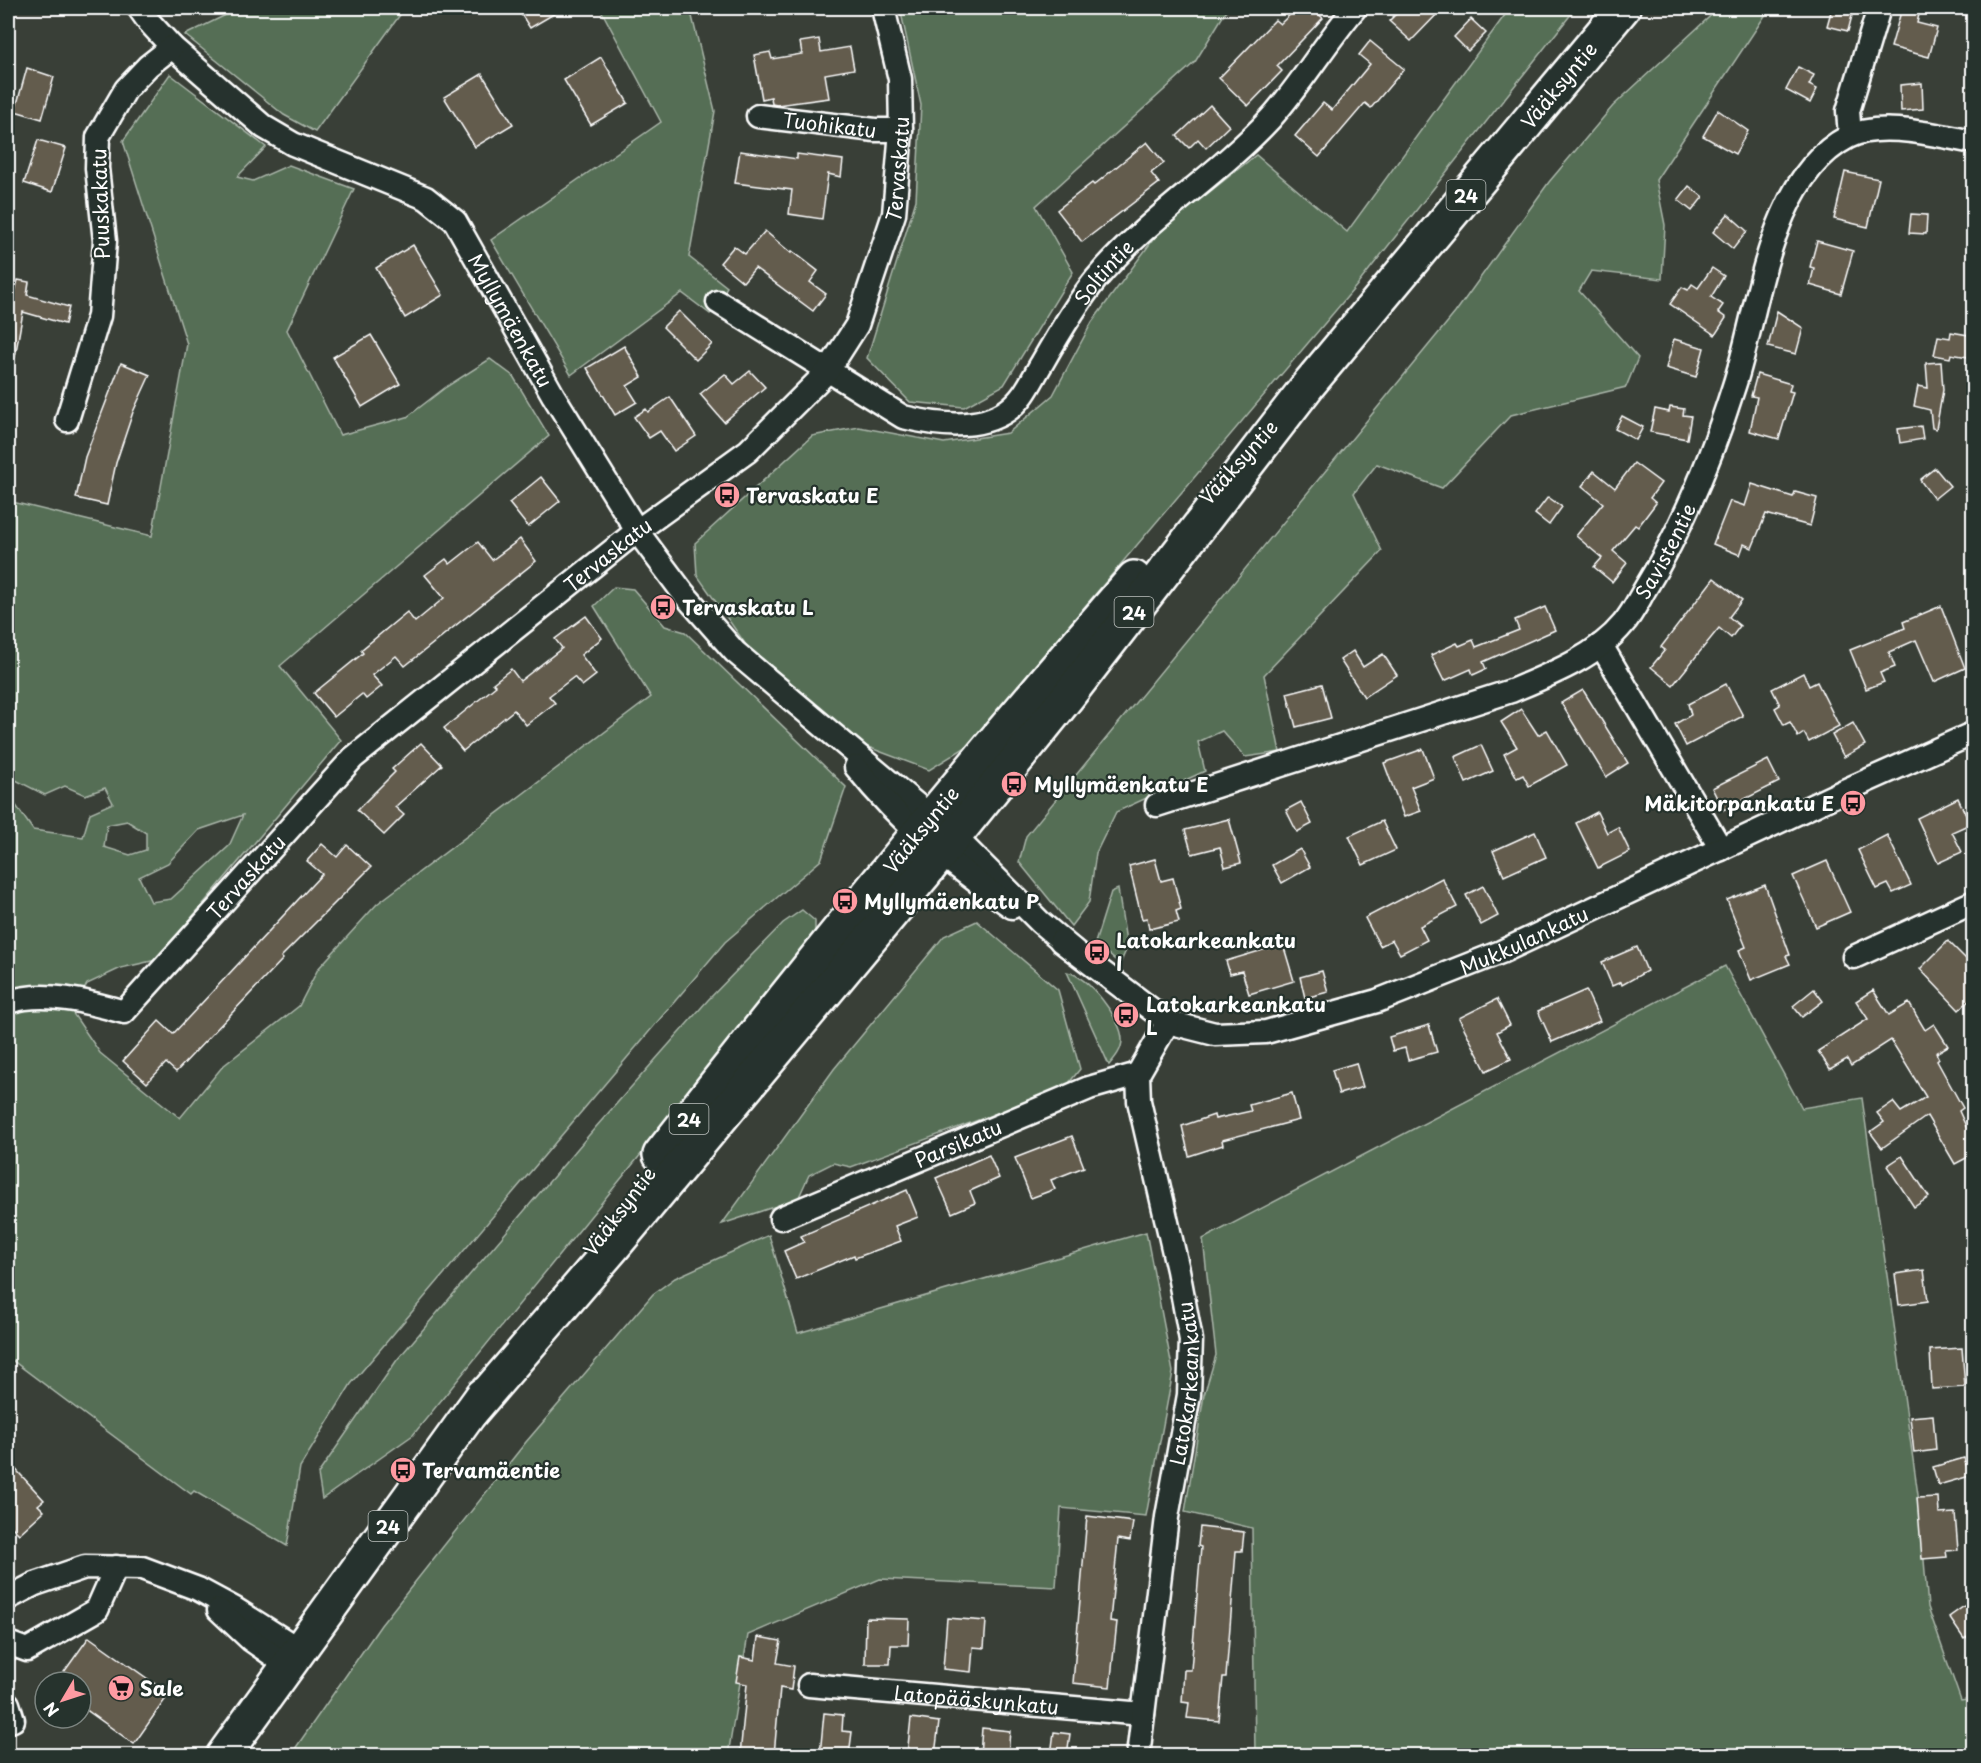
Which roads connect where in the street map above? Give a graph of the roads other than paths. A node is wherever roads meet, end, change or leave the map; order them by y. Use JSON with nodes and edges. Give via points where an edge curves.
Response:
{"nodes":[{"id":1,"x":139,"y":8,"type":"edge"},
{"id":2,"x":884,"y":8,"type":"edge"},
{"id":3,"x":1355,"y":8,"type":"edge"},
{"id":4,"x":1623,"y":8,"type":"edge"},
{"id":5,"x":1879,"y":8,"type":"edge"},
{"id":6,"x":172,"y":47,"type":"junction"},
{"id":7,"x":758,"y":116,"type":"dead end"},
{"id":8,"x":902,"y":130,"type":"junction"},
{"id":9,"x":1850,"y":135,"type":"junction"},
{"id":10,"x":1974,"y":142,"type":"edge"},
{"id":11,"x":718,"y":302,"type":"dead end"},
{"id":12,"x":827,"y":372,"type":"junction"},
{"id":13,"x":67,"y":420,"type":"dead end"},
{"id":14,"x":637,"y":531,"type":"junction"},
{"id":15,"x":1601,"y":645,"type":"junction"},
{"id":16,"x":1974,"y":733,"type":"edge"},
{"id":17,"x":1157,"y":805,"type":"dead end"},
{"id":18,"x":936,"y":836,"type":"junction"},
{"id":19,"x":1721,"y":849,"type":"junction"},
{"id":20,"x":1974,"y":902,"type":"edge"},
{"id":21,"x":1854,"y":957,"type":"dead end"},
{"id":22,"x":8,"y":1002,"type":"edge"},
{"id":23,"x":1168,"y":1022,"type":"junction"},
{"id":24,"x":1138,"y":1074,"type":"junction"},
{"id":25,"x":781,"y":1218,"type":"dead end"},
{"id":26,"x":116,"y":1567,"type":"junction"},
{"id":27,"x":8,"y":1598,"type":"edge"},
{"id":28,"x":8,"y":1643,"type":"edge"},
{"id":29,"x":297,"y":1652,"type":"junction"},
{"id":30,"x":809,"y":1685,"type":"dead end"},
{"id":31,"x":1143,"y":1714,"type":"junction"},
{"id":32,"x":223,"y":1755,"type":"edge"},
{"id":33,"x":1138,"y":1755,"type":"edge"}],
"edges":[{"from":1,"to":6,"type":"street","name":"Myllymäenkatu"},
{"from":2,"to":8,"type":"street","name":"Tervaskatu","via":[[900,79]]},
{"from":3,"to":12,"type":"street","name":"Soltintie","via":[[1270,119],[1149,226],[1096,279],[1032,384],[1008,410],[972,424],[931,423],[903,417]]},
{"from":4,"to":18,"type":"highway","name":"Vääksyntie","number":"24","via":[[1309,384],[1068,696]]},
{"from":5,"to":9,"type":"street","via":[[1848,111]]},
{"from":6,"to":13,"type":"street","name":"Puuskakatu","via":[[126,89],[98,137],[97,168],[105,241],[99,316]]},
{"from":6,"to":14,"type":"street","name":"Myllymäenkatu","via":[[264,127],[293,144],[426,198],[455,221],[553,394]]},
{"from":7,"to":8,"type":"street","name":"Tuohikatu"},
{"from":8,"to":12,"type":"street","name":"Tervaskatu","via":[[894,214],[858,325]]},
{"from":9,"to":10,"type":"street","name":"Savistentie","via":[[1903,130]]},
{"from":9,"to":15,"type":"street","name":"Savistentie","via":[[1822,153],[1800,179],[1779,223],[1734,386],[1699,482],[1664,558],[1623,624]]},
{"from":11,"to":12,"type":"street","name":"Soltintie"},
{"from":12,"to":14,"type":"street","name":"Tervaskatu","via":[[748,451]]},
{"from":14,"to":18,"type":"street","name":"Myllymäenkatu","via":[[684,594],[735,652],[810,715]]},
{"from":14,"to":22,"type":"street","name":"Tervaskatu","via":[[353,758],[124,1012],[51,998]]},
{"from":15,"to":17,"type":"street","name":"Savistentie","via":[[1547,676],[1510,691]]},
{"from":15,"to":19,"type":"street"},
{"from":16,"to":19,"type":"street","name":"Mukkulankatu"},
{"from":18,"to":23,"type":"street","name":"Mukkulankatu","via":[[972,880],[1074,950]]},
{"from":18,"to":29,"type":"highway","name":"Vääksyntie","number":"24","via":[[826,945],[647,1172]]},
{"from":19,"to":23,"type":"street","name":"Mukkulankatu","via":[[1502,952],[1377,1001],[1266,1032],[1215,1034]]},
{"from":20,"to":21,"type":"street"},
{"from":23,"to":24,"type":"street"},
{"from":24,"to":25,"type":"street","name":"Parsikatu","via":[[1089,1088]]},
{"from":24,"to":31,"type":"street","name":"Latokarkeankatu","via":[[1139,1101],[1191,1340],[1189,1395],[1167,1517]]},
{"from":26,"to":27,"type":"street","via":[[85,1567]]},
{"from":26,"to":28,"type":"street","via":[[97,1610],[27,1650]]},
{"from":26,"to":29,"type":"street","via":[[142,1568],[236,1609]]},
{"from":29,"to":32,"type":"highway","number":"24"},
{"from":30,"to":31,"type":"street","name":"Latopääskynkatu"},
{"from":31,"to":33,"type":"street","name":"Latokarkeankatu"}]}
